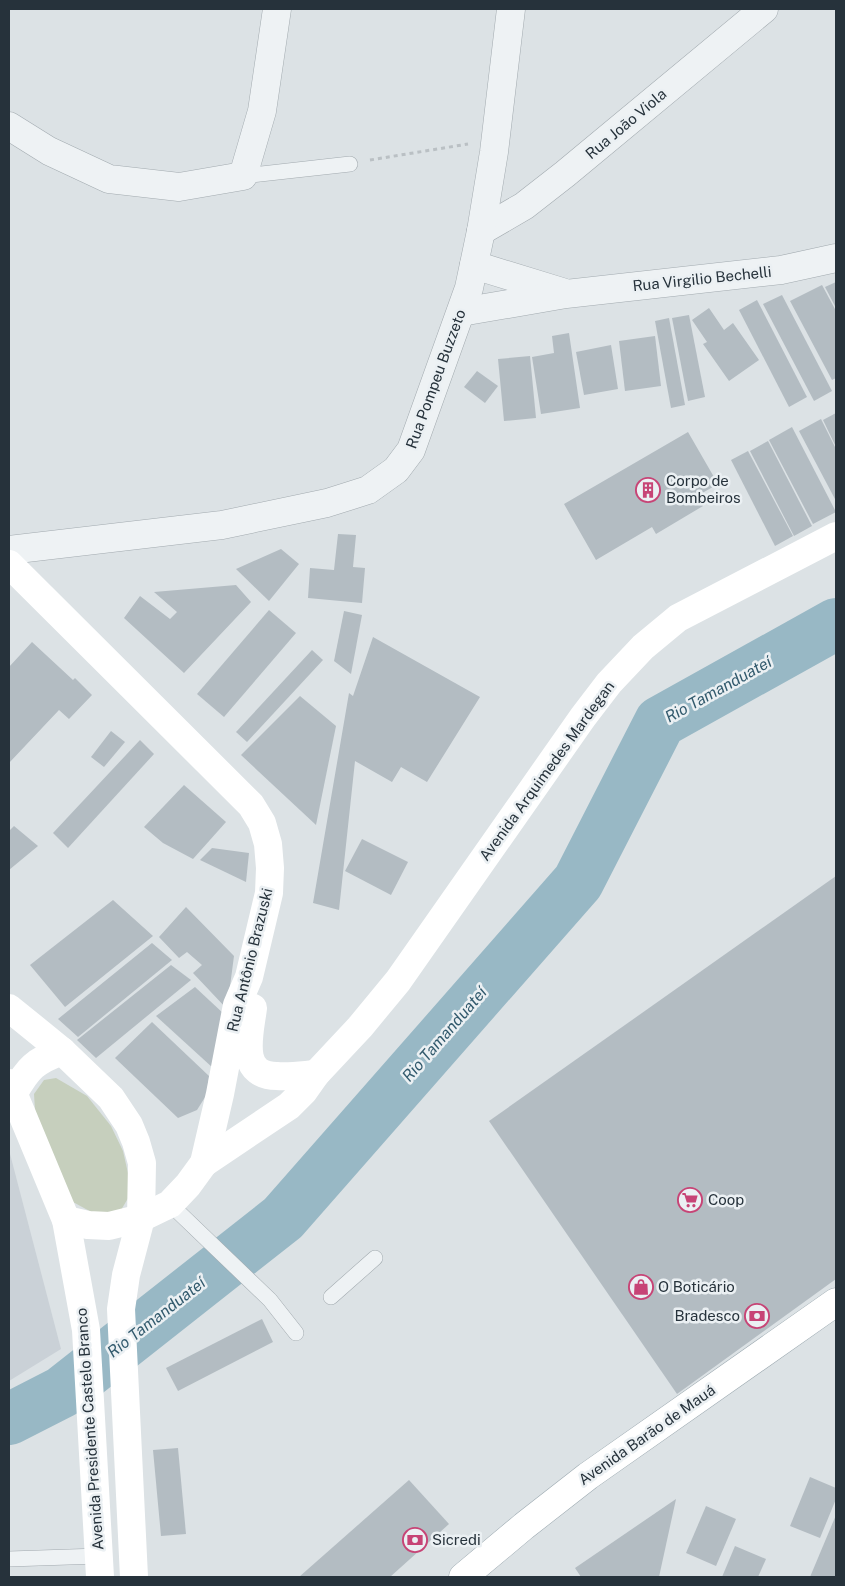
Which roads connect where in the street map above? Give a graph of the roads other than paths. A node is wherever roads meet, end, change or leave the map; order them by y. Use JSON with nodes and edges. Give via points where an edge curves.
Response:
{"nodes":[{"id":1,"x":277,"y":9,"type":"edge"},
{"id":2,"x":511,"y":9,"type":"edge"},
{"id":3,"x":764,"y":9,"type":"edge"},
{"id":4,"x":9,"y":126,"type":"edge"},
{"id":5,"x":350,"y":164,"type":"road end"},
{"id":6,"x":243,"y":176,"type":"junction"},
{"id":7,"x":481,"y":231,"type":"junction"},
{"id":8,"x":836,"y":258,"type":"edge"},
{"id":9,"x":474,"y":265,"type":"junction"},
{"id":10,"x":566,"y":294,"type":"junction"},
{"id":11,"x":461,"y":312,"type":"junction"},
{"id":12,"x":836,"y":536,"type":"edge"},
{"id":13,"x":9,"y":550,"type":"edge"},
{"id":14,"x":9,"y":564,"type":"edge"},
{"id":15,"x":249,"y":977,"type":"junction"},
{"id":16,"x":9,"y":1008,"type":"edge"},
{"id":17,"x":62,"y":1051,"type":"junction"},
{"id":18,"x":316,"y":1074,"type":"junction"},
{"id":19,"x":10,"y":1093,"type":"edge"},
{"id":20,"x":204,"y":1163,"type":"junction"},
{"id":21,"x":170,"y":1204,"type":"junction"},
{"id":22,"x":142,"y":1218,"type":"junction"},
{"id":23,"x":66,"y":1220,"type":"junction"},
{"id":24,"x":375,"y":1258,"type":"dead end"},
{"id":25,"x":331,"y":1297,"type":"dead end"},
{"id":26,"x":836,"y":1302,"type":"edge"},
{"id":27,"x":836,"y":1322,"type":"edge"},
{"id":28,"x":296,"y":1333,"type":"dead end"},
{"id":29,"x":9,"y":1559,"type":"edge"},
{"id":30,"x":99,"y":1567,"type":"edge"},
{"id":31,"x":134,"y":1577,"type":"edge"},
{"id":32,"x":463,"y":1577,"type":"edge"},
{"id":33,"x":488,"y":1577,"type":"edge"}],
"edges":[{"from":1,"to":6,"type":"street","via":[[262,111]]},
{"from":2,"to":7,"type":"street","name":"Rua Pompeu Buzzeto","via":[[496,139]]},
{"from":3,"to":7,"type":"street","name":"Rua João Viola","via":[[566,174],[524,206]]},
{"from":4,"to":6,"type":"street","via":[[49,151],[109,179],[179,187]]},
{"from":5,"to":6,"type":"lane"},
{"from":7,"to":9,"type":"street","name":"Rua Pompeu Buzzeto"},
{"from":8,"to":10,"type":"street","name":"Rua Virgilio Bechelli","via":[[781,270]]},
{"from":9,"to":10,"type":"street","name":"Rua Virgilio Bechelli"},
{"from":9,"to":11,"type":"street","name":"Rua Pompeu Buzzeto"},
{"from":10,"to":11,"type":"street","name":"Rua Virgilio Bechelli"},
{"from":11,"to":13,"type":"street","name":"Rua Pompeu Buzzeto","via":[[411,450],[396,470],[368,490],[327,503],[222,525]]},
{"from":12,"to":18,"type":"main road","name":"Avenida Arquimedes Mardegan","via":[[678,618],[643,647],[583,717],[398,981]]},
{"from":14,"to":15,"type":"main road","name":"Rua Antônio Brazuski","via":[[251,804],[262,823],[270,868],[268,893]]},
{"from":15,"to":18,"type":"main road","via":[[254,998],[248,1048],[255,1068],[260,1073],[276,1076]]},
{"from":15,"to":20,"type":"main road","name":"Rua Antônio Brazuski","via":[[237,1005]]},
{"from":16,"to":17,"type":"main road"},
{"from":17,"to":19,"type":"main road","via":[[33,1066]]},
{"from":17,"to":22,"type":"main road","via":[[111,1098],[128,1125],[142,1163]]},
{"from":18,"to":20,"type":"main road","name":"Avenida Arquimedes Mardegan","via":[[289,1106]]},
{"from":19,"to":23,"type":"main road","name":"Avenida Presidente Castelo Branco"},
{"from":20,"to":21,"type":"main road","name":"Rua Antônio Brazuski"},
{"from":21,"to":22,"type":"main road","name":"Rua Antônio Brazuski"},
{"from":21,"to":28,"type":"lane","via":[[270,1300]]},
{"from":22,"to":23,"type":"main road","name":"Rua Antônio Brazuski","via":[[109,1226]]},
{"from":22,"to":31,"type":"main road","via":[[126,1275],[122,1309]]},
{"from":23,"to":30,"type":"main road","name":"Avenida Presidente Castelo Branco","via":[[86,1330]]},
{"from":24,"to":25,"type":"lane"},
{"from":26,"to":32,"type":"main road","name":"Avenida Barão de Mauá","via":[[588,1476]]},
{"from":27,"to":33,"type":"main road","name":"Avenida Barão de Mauá","via":[[598,1489]]},
{"from":29,"to":30,"type":"lane"}]}
